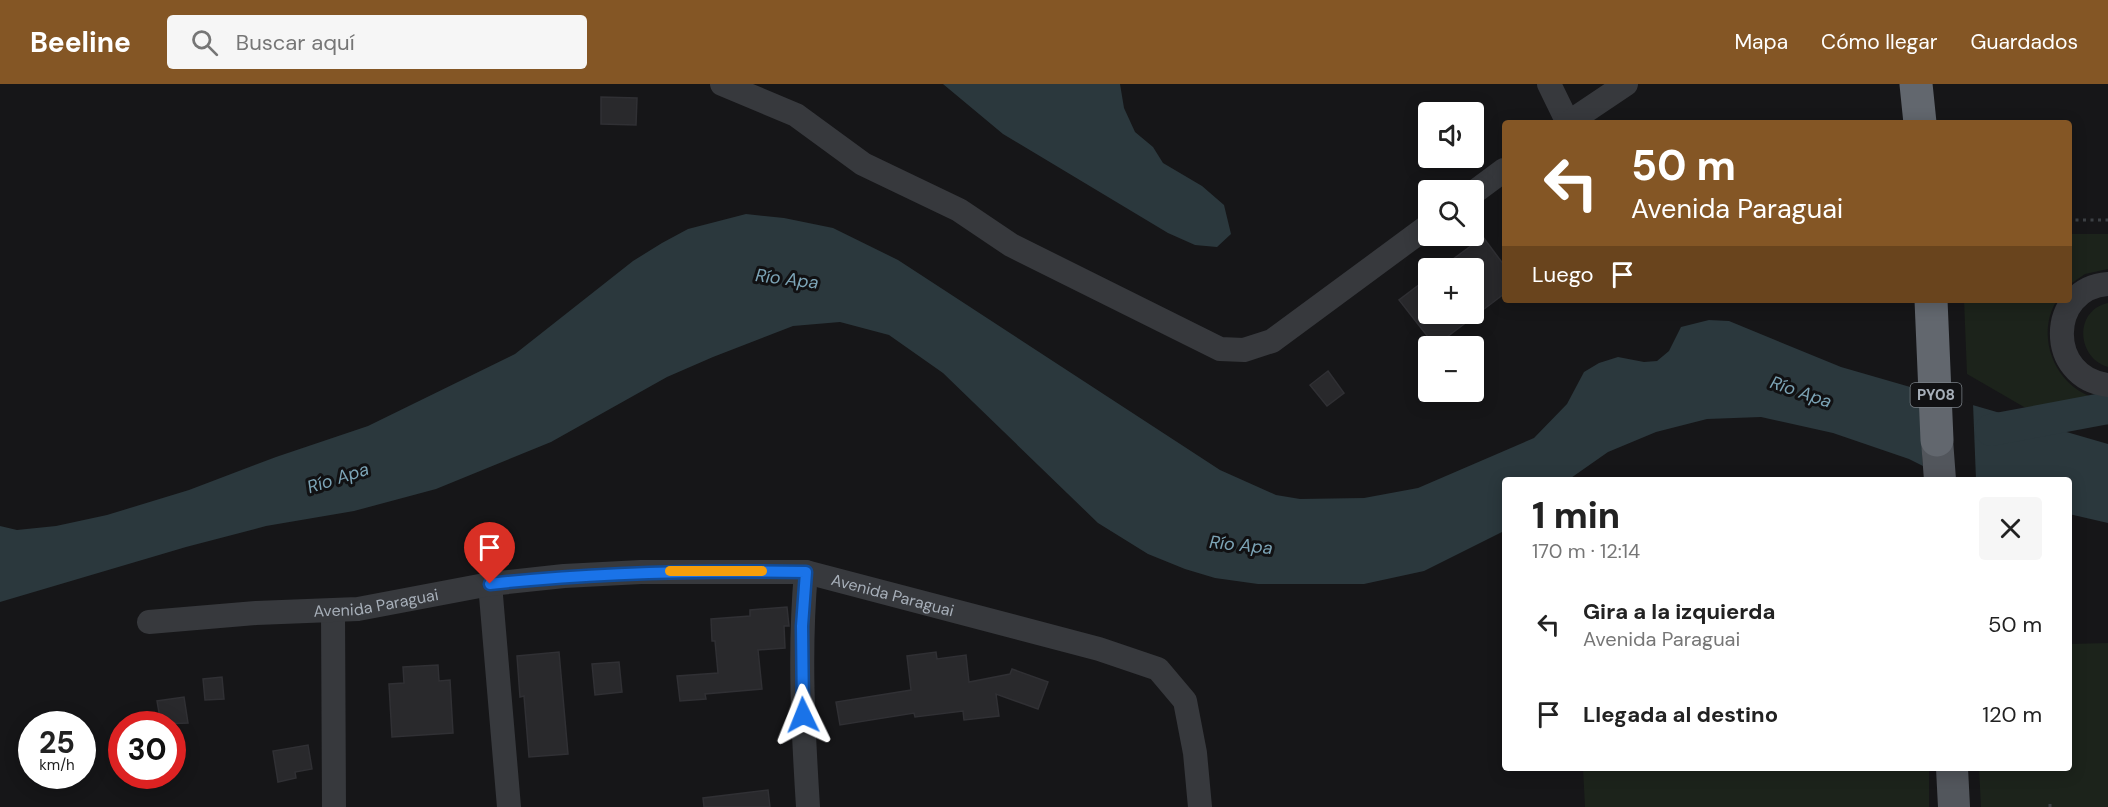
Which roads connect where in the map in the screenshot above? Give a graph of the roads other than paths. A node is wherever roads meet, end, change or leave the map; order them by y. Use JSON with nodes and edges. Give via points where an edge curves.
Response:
{"nodes":[{"id":1,"x":722,"y":84,"type":"edge"},
{"id":2,"x":1549,"y":84,"type":"edge"},
{"id":3,"x":1626,"y":84,"type":"edge"},
{"id":4,"x":1916,"y":84,"type":"edge"},
{"id":5,"x":1567,"y":120,"type":"edge"},
{"id":6,"x":1572,"y":120,"type":"edge"},
{"id":7,"x":1920,"y":120,"type":"edge"},
{"id":8,"x":1502,"y":171,"type":"edge"},
{"id":9,"x":1484,"y":185,"type":"edge"},
{"id":10,"x":1418,"y":233,"type":"edge"},
{"id":11,"x":2108,"y":284,"type":"edge"},
{"id":12,"x":1931,"y":303,"type":"edge"},
{"id":13,"x":2108,"y":385,"type":"edge"},
{"id":14,"x":1937,"y":440,"type":"joint"},
{"id":15,"x":1940,"y":477,"type":"edge"},
{"id":16,"x":806,"y":572,"type":"junction"},
{"id":17,"x":490,"y":584,"type":"junction"},
{"id":18,"x":333,"y":612,"type":"junction"},
{"id":19,"x":149,"y":622,"type":"dead end"},
{"id":20,"x":1952,"y":771,"type":"edge"},
{"id":21,"x":334,"y":807,"type":"edge"},
{"id":22,"x":508,"y":807,"type":"edge"},
{"id":23,"x":808,"y":807,"type":"edge"},
{"id":24,"x":1200,"y":807,"type":"edge"},
{"id":25,"x":1954,"y":807,"type":"edge"}],
"edges":[{"from":1,"to":10,"type":"street","via":[[796,115],[863,164],[959,210],[1011,245],[1220,349],[1244,350],[1272,341]]},
{"from":2,"to":5,"type":"street"},
{"from":3,"to":6,"type":"street"},
{"from":4,"to":7,"type":"highway"},
{"from":8,"to":9,"type":"street"},
{"from":11,"to":13,"type":"street","via":[[2084,291],[2072,303],[2061,335],[2072,366],[2084,377]]},
{"from":12,"to":14,"type":"highway","number":"PY08"},
{"from":14,"to":15,"type":"main road"},
{"from":16,"to":17,"type":"street","name":"Avenida Paraguai","via":[[641,572]]},
{"from":16,"to":23,"type":"street","via":[[802,677]]},
{"from":16,"to":24,"type":"street","name":"Avenida Paraguai","via":[[1133,658],[1158,669],[1185,701]]},
{"from":17,"to":18,"type":"street","name":"Avenida Paraguai"},
{"from":17,"to":22,"type":"street"},
{"from":18,"to":19,"type":"street","name":"Avenida Paraguai","via":[[256,613]]},
{"from":18,"to":21,"type":"street"},
{"from":20,"to":25,"type":"main road"}]}
